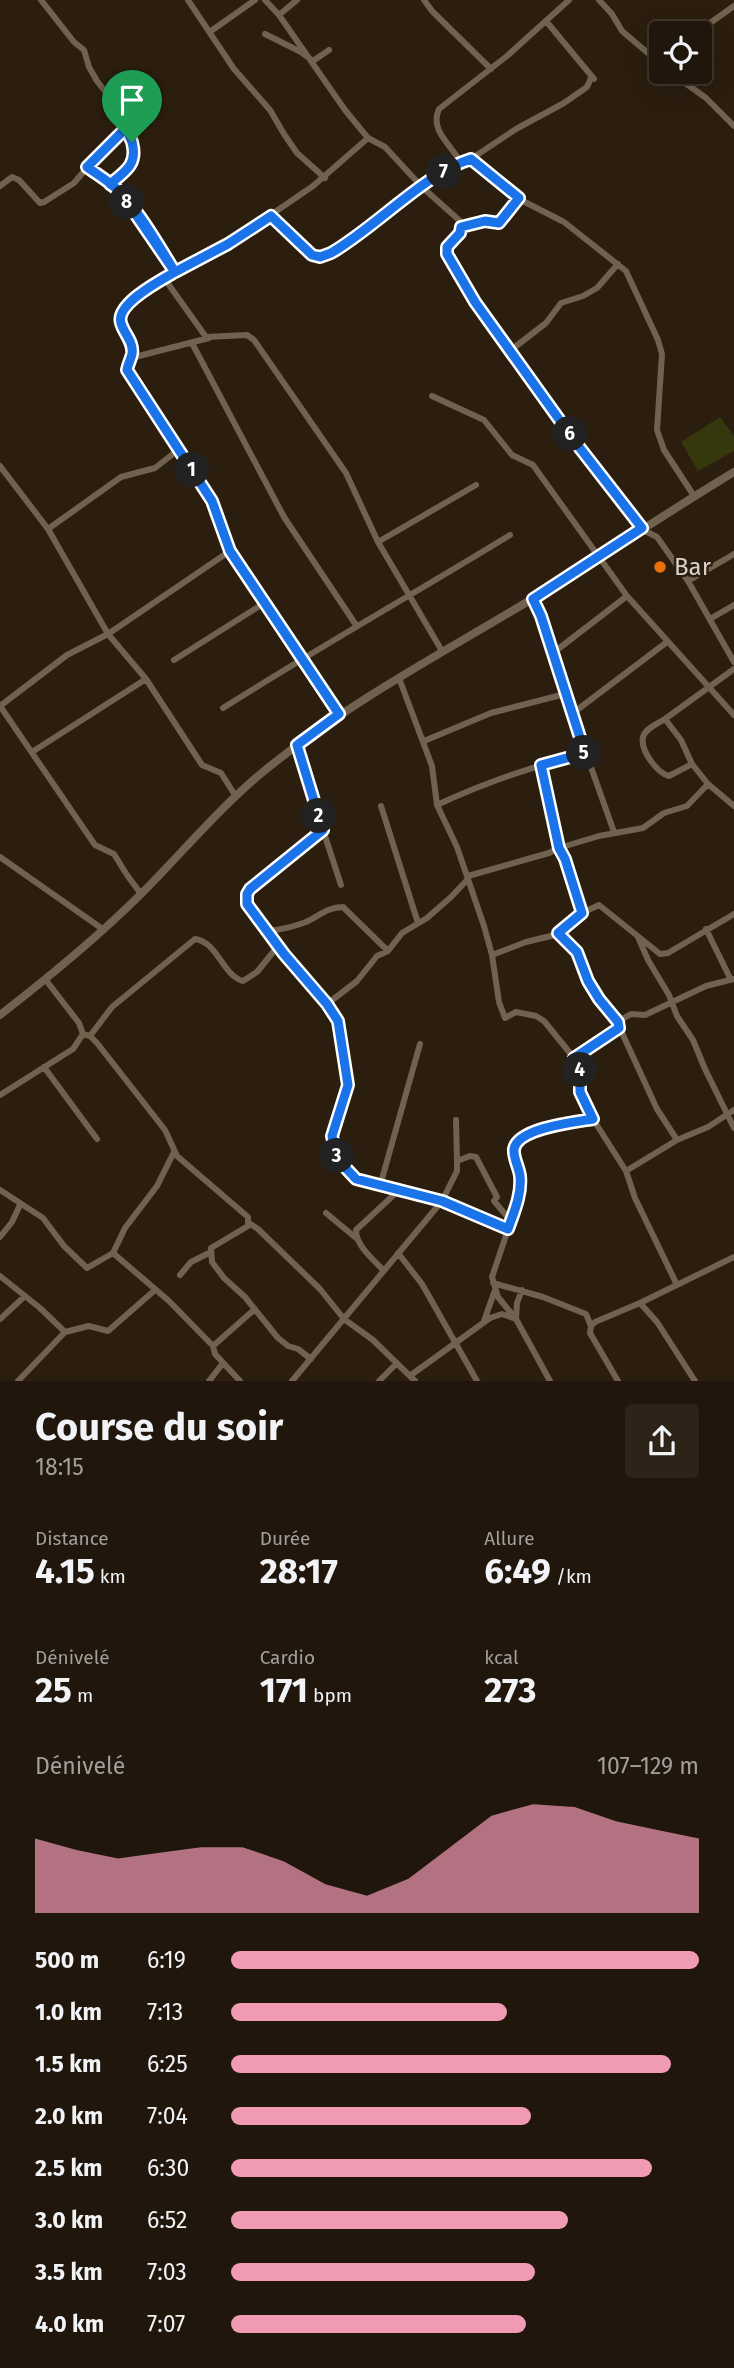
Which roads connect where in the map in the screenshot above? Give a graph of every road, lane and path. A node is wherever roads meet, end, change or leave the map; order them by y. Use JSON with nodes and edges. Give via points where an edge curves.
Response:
{"nodes":[{"id":1,"x":41,"y":0,"type":"edge"},
{"id":2,"x":188,"y":0,"type":"edge"},
{"id":3,"x":255,"y":0,"type":"edge"},
{"id":4,"x":265,"y":0,"type":"edge"},
{"id":5,"x":298,"y":0,"type":"edge"},
{"id":6,"x":424,"y":0,"type":"edge"},
{"id":7,"x":569,"y":0,"type":"edge"},
{"id":8,"x":599,"y":0,"type":"edge"},
{"id":9,"x":734,"y":6,"type":"edge"},
{"id":10,"x":279,"y":15,"type":"junction"},
{"id":11,"x":546,"y":21,"type":"junction"},
{"id":12,"x":712,"y":22,"type":"edge"},
{"id":13,"x":211,"y":31,"type":"junction"},
{"id":14,"x":265,"y":34,"type":"dead end"},
{"id":15,"x":329,"y":50,"type":"dead end"},
{"id":16,"x":649,"y":55,"type":"edge"},
{"id":17,"x":313,"y":61,"type":"junction"},
{"id":18,"x":491,"y":69,"type":"junction"},
{"id":19,"x":687,"y":84,"type":"edge"},
{"id":20,"x":734,"y":126,"type":"edge"},
{"id":21,"x":126,"y":128,"type":"junction"},
{"id":22,"x":368,"y":138,"type":"junction"},
{"id":23,"x":471,"y":159,"type":"junction"},
{"id":24,"x":460,"y":162,"type":"junction"},
{"id":25,"x":87,"y":167,"type":"junction"},
{"id":26,"x":325,"y":178,"type":"junction"},
{"id":27,"x":110,"y":184,"type":"junction"},
{"id":28,"x":0,"y":186,"type":"edge"},
{"id":29,"x":422,"y":187,"type":"junction"},
{"id":30,"x":519,"y":198,"type":"junction"},
{"id":31,"x":271,"y":216,"type":"junction"},
{"id":32,"x":461,"y":227,"type":"junction"},
{"id":33,"x":618,"y":264,"type":"junction"},
{"id":34,"x":175,"y":272,"type":"junction"},
{"id":35,"x":164,"y":278,"type":"junction"},
{"id":36,"x":209,"y":338,"type":"junction"},
{"id":37,"x":192,"y":343,"type":"junction"},
{"id":38,"x":511,"y":351,"type":"junction"},
{"id":39,"x":131,"y":358,"type":"junction"},
{"id":40,"x":432,"y":396,"type":"dead end"},
{"id":41,"x":178,"y":450,"type":"junction"},
{"id":42,"x":0,"y":466,"type":"edge"},
{"id":43,"x":734,"y":472,"type":"edge"},
{"id":44,"x":476,"y":485,"type":"dead end"},
{"id":45,"x":694,"y":496,"type":"junction"},
{"id":46,"x":642,"y":528,"type":"junction"},
{"id":47,"x":48,"y":530,"type":"junction"},
{"id":48,"x":510,"y":536,"type":"dead end"},
{"id":49,"x":377,"y":542,"type":"junction"},
{"id":50,"x":230,"y":551,"type":"junction"},
{"id":51,"x":734,"y":554,"type":"edge"},
{"id":52,"x":599,"y":557,"type":"junction"},
{"id":53,"x":688,"y":581,"type":"junction"},
{"id":54,"x":409,"y":596,"type":"junction"},
{"id":55,"x":627,"y":596,"type":"junction"},
{"id":56,"x":533,"y":599,"type":"junction"},
{"id":57,"x":266,"y":602,"type":"junction"},
{"id":58,"x":734,"y":606,"type":"edge"},
{"id":59,"x":709,"y":619,"type":"junction"},
{"id":60,"x":356,"y":625,"type":"junction"},
{"id":61,"x":108,"y":634,"type":"junction"},
{"id":62,"x":667,"y":642,"type":"junction"},
{"id":63,"x":442,"y":650,"type":"junction"},
{"id":64,"x":553,"y":653,"type":"junction"},
{"id":65,"x":302,"y":658,"type":"junction"},
{"id":66,"x":174,"y":660,"type":"dead end"},
{"id":67,"x":734,"y":662,"type":"edge"},
{"id":68,"x":734,"y":669,"type":"edge"},
{"id":69,"x":399,"y":678,"type":"junction"},
{"id":70,"x":146,"y":679,"type":"junction"},
{"id":71,"x":708,"y":687,"type":"junction"},
{"id":72,"x":565,"y":694,"type":"junction"},
{"id":73,"x":0,"y":706,"type":"edge"},
{"id":74,"x":223,"y":708,"type":"dead end"},
{"id":75,"x":573,"y":713,"type":"junction"},
{"id":76,"x":339,"y":714,"type":"junction"},
{"id":77,"x":734,"y":715,"type":"edge"},
{"id":78,"x":665,"y":719,"type":"junction"},
{"id":79,"x":424,"y":741,"type":"junction"},
{"id":80,"x":297,"y":745,"type":"junction"},
{"id":81,"x":32,"y":752,"type":"junction"},
{"id":82,"x":585,"y":753,"type":"junction"},
{"id":83,"x":692,"y":764,"type":"junction"},
{"id":84,"x":541,"y":765,"type":"junction"},
{"id":85,"x":708,"y":784,"type":"junction"},
{"id":86,"x":235,"y":795,"type":"junction"},
{"id":87,"x":437,"y":805,"type":"junction"},
{"id":88,"x":381,"y":806,"type":"dead end"},
{"id":89,"x":734,"y":806,"type":"edge"},
{"id":90,"x":323,"y":830,"type":"junction"},
{"id":91,"x":614,"y":832,"type":"junction"},
{"id":92,"x":559,"y":848,"type":"junction"},
{"id":93,"x":0,"y":857,"type":"edge"},
{"id":94,"x":468,"y":877,"type":"junction"},
{"id":95,"x":341,"y":885,"type":"dead end"},
{"id":96,"x":141,"y":894,"type":"junction"},
{"id":97,"x":582,"y":913,"type":"junction"},
{"id":98,"x":734,"y":914,"type":"edge"},
{"id":99,"x":418,"y":923,"type":"junction"},
{"id":100,"x":706,"y":929,"type":"junction"},
{"id":101,"x":104,"y":930,"type":"junction"},
{"id":102,"x":267,"y":931,"type":"junction"},
{"id":103,"x":635,"y":932,"type":"junction"},
{"id":104,"x":558,"y":933,"type":"junction"},
{"id":105,"x":278,"y":946,"type":"junction"},
{"id":106,"x":388,"y":951,"type":"junction"},
{"id":107,"x":492,"y":955,"type":"junction"},
{"id":108,"x":45,"y":979,"type":"junction"},
{"id":109,"x":732,"y":979,"type":"edge"},
{"id":110,"x":671,"y":1001,"type":"junction"},
{"id":111,"x":327,"y":1004,"type":"junction"},
{"id":112,"x":0,"y":1015,"type":"edge"},
{"id":113,"x":618,"y":1025,"type":"junction"},
{"id":114,"x":87,"y":1035,"type":"junction"},
{"id":115,"x":420,"y":1044,"type":"dead end"},
{"id":116,"x":574,"y":1058,"type":"junction"},
{"id":117,"x":44,"y":1067,"type":"junction"},
{"id":118,"x":0,"y":1095,"type":"edge"},
{"id":119,"x":734,"y":1110,"type":"edge"},
{"id":120,"x":727,"y":1114,"type":"junction"},
{"id":121,"x":593,"y":1119,"type":"junction"},
{"id":122,"x":456,"y":1120,"type":"dead end"},
{"id":123,"x":734,"y":1128,"type":"edge"},
{"id":124,"x":96,"y":1139,"type":"dead end"},
{"id":125,"x":677,"y":1140,"type":"junction"},
{"id":126,"x":174,"y":1152,"type":"junction"},
{"id":127,"x":457,"y":1161,"type":"junction"},
{"id":128,"x":626,"y":1171,"type":"junction"},
{"id":129,"x":380,"y":1186,"type":"junction"},
{"id":130,"x":0,"y":1189,"type":"edge"},
{"id":131,"x":398,"y":1191,"type":"junction"},
{"id":132,"x":442,"y":1201,"type":"junction"},
{"id":133,"x":20,"y":1205,"type":"junction"},
{"id":134,"x":327,"y":1213,"type":"dead end"},
{"id":135,"x":511,"y":1221,"type":"junction"},
{"id":136,"x":249,"y":1223,"type":"junction"},
{"id":137,"x":508,"y":1229,"type":"junction"},
{"id":138,"x":0,"y":1237,"type":"edge"},
{"id":139,"x":356,"y":1238,"type":"junction"},
{"id":140,"x":211,"y":1252,"type":"junction"},
{"id":141,"x":113,"y":1253,"type":"junction"},
{"id":142,"x":398,"y":1253,"type":"junction"},
{"id":143,"x":734,"y":1257,"type":"edge"},
{"id":144,"x":383,"y":1270,"type":"junction"},
{"id":145,"x":180,"y":1275,"type":"dead end"},
{"id":146,"x":0,"y":1276,"type":"edge"},
{"id":147,"x":677,"y":1285,"type":"junction"},
{"id":148,"x":494,"y":1286,"type":"junction"},
{"id":149,"x":155,"y":1290,"type":"junction"},
{"id":150,"x":522,"y":1290,"type":"junction"},
{"id":151,"x":24,"y":1296,"type":"junction"},
{"id":152,"x":640,"y":1303,"type":"junction"},
{"id":153,"x":255,"y":1309,"type":"junction"},
{"id":154,"x":0,"y":1318,"type":"edge"},
{"id":155,"x":344,"y":1319,"type":"junction"},
{"id":156,"x":516,"y":1319,"type":"junction"},
{"id":157,"x":483,"y":1323,"type":"junction"},
{"id":158,"x":591,"y":1326,"type":"junction"},
{"id":159,"x":65,"y":1332,"type":"junction"},
{"id":160,"x":454,"y":1343,"type":"junction"},
{"id":161,"x":213,"y":1346,"type":"junction"},
{"id":162,"x":311,"y":1359,"type":"junction"},
{"id":163,"x":223,"y":1363,"type":"junction"},
{"id":164,"x":397,"y":1363,"type":"junction"},
{"id":165,"x":413,"y":1378,"type":"edge"},
{"id":166,"x":18,"y":1381,"type":"edge"},
{"id":167,"x":209,"y":1381,"type":"edge"},
{"id":168,"x":240,"y":1381,"type":"edge"},
{"id":169,"x":292,"y":1381,"type":"edge"},
{"id":170,"x":379,"y":1381,"type":"edge"},
{"id":171,"x":477,"y":1381,"type":"edge"},
{"id":172,"x":550,"y":1381,"type":"edge"},
{"id":173,"x":618,"y":1381,"type":"edge"},
{"id":174,"x":695,"y":1381,"type":"edge"}],
"edges":[{"from":1,"to":21,"type":"street","via":[[84,50],[97,81],[125,117]]},
{"from":2,"to":13,"type":"street"},
{"from":3,"to":13,"type":"street"},
{"from":4,"to":10,"type":"street"},
{"from":5,"to":10,"type":"street"},
{"from":6,"to":18,"type":"street"},
{"from":7,"to":11,"type":"street"},
{"from":8,"to":16,"type":"street","via":[[622,31]]},
{"from":9,"to":12,"type":"street"},
{"from":10,"to":17,"type":"street"},
{"from":11,"to":18,"type":"street"},
{"from":11,"to":23,"type":"street","via":[[594,79],[564,103]]},
{"from":13,"to":26,"type":"street","via":[[297,153]]},
{"from":14,"to":17,"type":"street"},
{"from":15,"to":17,"type":"street"},
{"from":17,"to":22,"type":"street"},
{"from":18,"to":24,"type":"street","via":[[437,114],[439,132]]},
{"from":19,"to":20,"type":"street"},
{"from":21,"to":25,"type":"street"},
{"from":21,"to":27,"type":"street","via":[[135,154],[130,166]]},
{"from":22,"to":26,"type":"street"},
{"from":22,"to":29,"type":"street","via":[[385,147]]},
{"from":23,"to":24,"type":"street"},
{"from":23,"to":30,"type":"street"},
{"from":24,"to":29,"type":"street"},
{"from":25,"to":27,"type":"street"},
{"from":25,"to":28,"type":"street","via":[[74,183],[40,203],[12,177]]},
{"from":26,"to":31,"type":"street"},
{"from":27,"to":34,"type":"street"},
{"from":29,"to":31,"type":"street","via":[[338,249],[320,257],[312,255]]},
{"from":29,"to":32,"type":"street"},
{"from":30,"to":32,"type":"street","via":[[499,223]]},
{"from":30,"to":33,"type":"street","via":[[564,222]]},
{"from":31,"to":34,"type":"street"},
{"from":32,"to":38,"type":"street","via":[[447,254]]},
{"from":33,"to":38,"type":"street","via":[[597,288],[561,303],[546,324]]},
{"from":33,"to":45,"type":"street","via":[[633,282],[658,340],[662,365],[657,430],[664,450]]},
{"from":34,"to":35,"type":"street"},
{"from":35,"to":36,"type":"street"},
{"from":35,"to":39,"type":"street","via":[[122,311],[120,321],[132,345]]},
{"from":36,"to":37,"type":"street"},
{"from":36,"to":49,"type":"street","via":[[247,335],[254,340],[346,473]]},
{"from":37,"to":39,"type":"street"},
{"from":37,"to":60,"type":"street","via":[[284,517]]},
{"from":38,"to":46,"type":"street"},
{"from":39,"to":41,"type":"street","via":[[129,374]]},
{"from":40,"to":52,"type":"street","via":[[484,419],[512,454],[533,465]]},
{"from":41,"to":47,"type":"street","via":[[155,468],[121,477]]},
{"from":41,"to":50,"type":"street","via":[[212,501]]},
{"from":42,"to":47,"type":"street"},
{"from":43,"to":45,"type":"street"},
{"from":44,"to":49,"type":"street"},
{"from":45,"to":46,"type":"street"},
{"from":46,"to":52,"type":"street"},
{"from":46,"to":53,"type":"street","via":[[657,537]]},
{"from":47,"to":61,"type":"street"},
{"from":48,"to":54,"type":"street"},
{"from":49,"to":54,"type":"street"},
{"from":50,"to":57,"type":"street"},
{"from":50,"to":61,"type":"street"},
{"from":51,"to":53,"type":"street"},
{"from":52,"to":55,"type":"street"},
{"from":52,"to":56,"type":"street"},
{"from":53,"to":59,"type":"street"},
{"from":54,"to":60,"type":"street"},
{"from":54,"to":63,"type":"street"},
{"from":55,"to":62,"type":"street"},
{"from":55,"to":64,"type":"street"},
{"from":56,"to":63,"type":"street"},
{"from":56,"to":64,"type":"street"},
{"from":57,"to":65,"type":"street"},
{"from":57,"to":66,"type":"street"},
{"from":58,"to":59,"type":"street"},
{"from":59,"to":67,"type":"street"},
{"from":60,"to":65,"type":"street"},
{"from":61,"to":70,"type":"street"},
{"from":61,"to":73,"type":"street","via":[[67,655]]},
{"from":62,"to":71,"type":"street"},
{"from":62,"to":75,"type":"street"},
{"from":63,"to":69,"type":"street"},
{"from":64,"to":72,"type":"street"},
{"from":65,"to":74,"type":"street"},
{"from":65,"to":76,"type":"street"},
{"from":68,"to":71,"type":"street"},
{"from":69,"to":76,"type":"street"},
{"from":69,"to":79,"type":"street"},
{"from":70,"to":81,"type":"street"},
{"from":70,"to":86,"type":"street","via":[[202,765],[221,772]]},
{"from":71,"to":77,"type":"street"},
{"from":71,"to":78,"type":"street"},
{"from":72,"to":75,"type":"street"},
{"from":72,"to":79,"type":"street","via":[[491,713]]},
{"from":73,"to":81,"type":"street"},
{"from":75,"to":82,"type":"street"},
{"from":76,"to":80,"type":"street"},
{"from":78,"to":83,"type":"street"},
{"from":78,"to":83,"type":"street","via":[[643,736],[651,763],[669,776]]},
{"from":79,"to":87,"type":"street"},
{"from":80,"to":86,"type":"street"},
{"from":80,"to":90,"type":"street"},
{"from":81,"to":96,"type":"street","via":[[95,845],[114,854]]},
{"from":82,"to":84,"type":"street"},
{"from":82,"to":91,"type":"street"},
{"from":83,"to":85,"type":"street"},
{"from":84,"to":87,"type":"street"},
{"from":84,"to":92,"type":"street"},
{"from":85,"to":89,"type":"street"},
{"from":85,"to":91,"type":"street","via":[[687,806],[664,813],[643,828]]},
{"from":86,"to":96,"type":"street"},
{"from":87,"to":94,"type":"street"},
{"from":88,"to":99,"type":"street"},
{"from":90,"to":95,"type":"street"},
{"from":90,"to":102,"type":"street","via":[[247,894],[247,904]]},
{"from":91,"to":92,"type":"street"},
{"from":92,"to":94,"type":"street"},
{"from":92,"to":97,"type":"street"},
{"from":93,"to":101,"type":"street"},
{"from":94,"to":99,"type":"street"},
{"from":94,"to":107,"type":"street"},
{"from":96,"to":101,"type":"street"},
{"from":97,"to":103,"type":"street","via":[[600,905]]},
{"from":97,"to":104,"type":"street"},
{"from":98,"to":100,"type":"street"},
{"from":99,"to":106,"type":"street","via":[[402,933]]},
{"from":100,"to":103,"type":"street","via":[[664,954]]},
{"from":100,"to":109,"type":"street"},
{"from":101,"to":108,"type":"street"},
{"from":102,"to":105,"type":"street"},
{"from":102,"to":106,"type":"street","via":[[293,927],[331,908],[343,907]]},
{"from":103,"to":110,"type":"street"},
{"from":104,"to":107,"type":"street"},
{"from":104,"to":113,"type":"street","via":[[577,952],[588,981]]},
{"from":105,"to":111,"type":"street"},
{"from":105,"to":114,"type":"street","via":[[254,975],[243,981],[233,976],[205,942],[195,939],[108,1011],[100,1026]]},
{"from":106,"to":111,"type":"street"},
{"from":107,"to":116,"type":"street","via":[[505,1017],[516,1012],[536,1016]]},
{"from":108,"to":112,"type":"street"},
{"from":108,"to":114,"type":"street"},
{"from":109,"to":110,"type":"street"},
{"from":110,"to":113,"type":"street","via":[[648,1014],[631,1014]]},
{"from":110,"to":120,"type":"street"},
{"from":111,"to":129,"type":"street","via":[[338,1021],[348,1085],[333,1146],[350,1174]]},
{"from":113,"to":116,"type":"street"},
{"from":113,"to":125,"type":"street","via":[[657,1109]]},
{"from":114,"to":117,"type":"street"},
{"from":114,"to":126,"type":"street","via":[[165,1130]]},
{"from":115,"to":129,"type":"street"},
{"from":116,"to":121,"type":"street","via":[[580,1071],[580,1092]]},
{"from":117,"to":118,"type":"street"},
{"from":117,"to":124,"type":"street"},
{"from":119,"to":120,"type":"street"},
{"from":120,"to":123,"type":"street"},
{"from":120,"to":125,"type":"street"},
{"from":121,"to":128,"type":"street"},
{"from":121,"to":135,"type":"street","via":[[530,1133],[517,1141],[514,1153],[520,1177]]},
{"from":122,"to":127,"type":"street"},
{"from":125,"to":128,"type":"street"},
{"from":126,"to":136,"type":"street","via":[[245,1214]]},
{"from":126,"to":141,"type":"street"},
{"from":127,"to":132,"type":"street","via":[[457,1171]]},
{"from":127,"to":135,"type":"street","via":[[476,1157],[497,1197],[494,1201]]},
{"from":128,"to":147,"type":"street"},
{"from":129,"to":131,"type":"street"},
{"from":130,"to":133,"type":"street"},
{"from":131,"to":132,"type":"street"},
{"from":131,"to":139,"type":"street","via":[[359,1226]]},
{"from":132,"to":137,"type":"street"},
{"from":132,"to":142,"type":"street"},
{"from":133,"to":138,"type":"street"},
{"from":133,"to":141,"type":"street","via":[[43,1218],[87,1268]]},
{"from":134,"to":139,"type":"street"},
{"from":135,"to":137,"type":"street"},
{"from":136,"to":140,"type":"street","via":[[214,1245]]},
{"from":136,"to":155,"type":"street","via":[[306,1275]]},
{"from":137,"to":148,"type":"street","via":[[492,1277]]},
{"from":139,"to":144,"type":"street"},
{"from":140,"to":145,"type":"street","via":[[191,1262]]},
{"from":140,"to":153,"type":"street","via":[[217,1270]]},
{"from":141,"to":149,"type":"street"},
{"from":142,"to":144,"type":"street"},
{"from":142,"to":160,"type":"street","via":[[422,1284]]},
{"from":143,"to":147,"type":"street"},
{"from":144,"to":155,"type":"street"},
{"from":146,"to":151,"type":"street"},
{"from":147,"to":152,"type":"street"},
{"from":148,"to":150,"type":"street"},
{"from":148,"to":156,"type":"street"},
{"from":148,"to":157,"type":"street"},
{"from":149,"to":159,"type":"street","via":[[108,1331],[89,1326]]},
{"from":149,"to":161,"type":"street"},
{"from":150,"to":156,"type":"street"},
{"from":150,"to":158,"type":"street","via":[[586,1314]]},
{"from":151,"to":154,"type":"street"},
{"from":151,"to":159,"type":"street"},
{"from":152,"to":158,"type":"street"},
{"from":152,"to":174,"type":"street"},
{"from":153,"to":161,"type":"street"},
{"from":153,"to":162,"type":"street","via":[[288,1346]]},
{"from":155,"to":162,"type":"street"},
{"from":155,"to":164,"type":"street"},
{"from":156,"to":157,"type":"street","via":[[497,1314]]},
{"from":156,"to":172,"type":"street"},
{"from":157,"to":160,"type":"street"},
{"from":158,"to":173,"type":"street","via":[[590,1333]]},
{"from":159,"to":166,"type":"street"},
{"from":160,"to":165,"type":"street"},
{"from":160,"to":171,"type":"street"},
{"from":161,"to":163,"type":"street"},
{"from":162,"to":169,"type":"street"},
{"from":163,"to":167,"type":"street"},
{"from":163,"to":168,"type":"street"},
{"from":164,"to":165,"type":"street"},
{"from":164,"to":170,"type":"street"}]}
